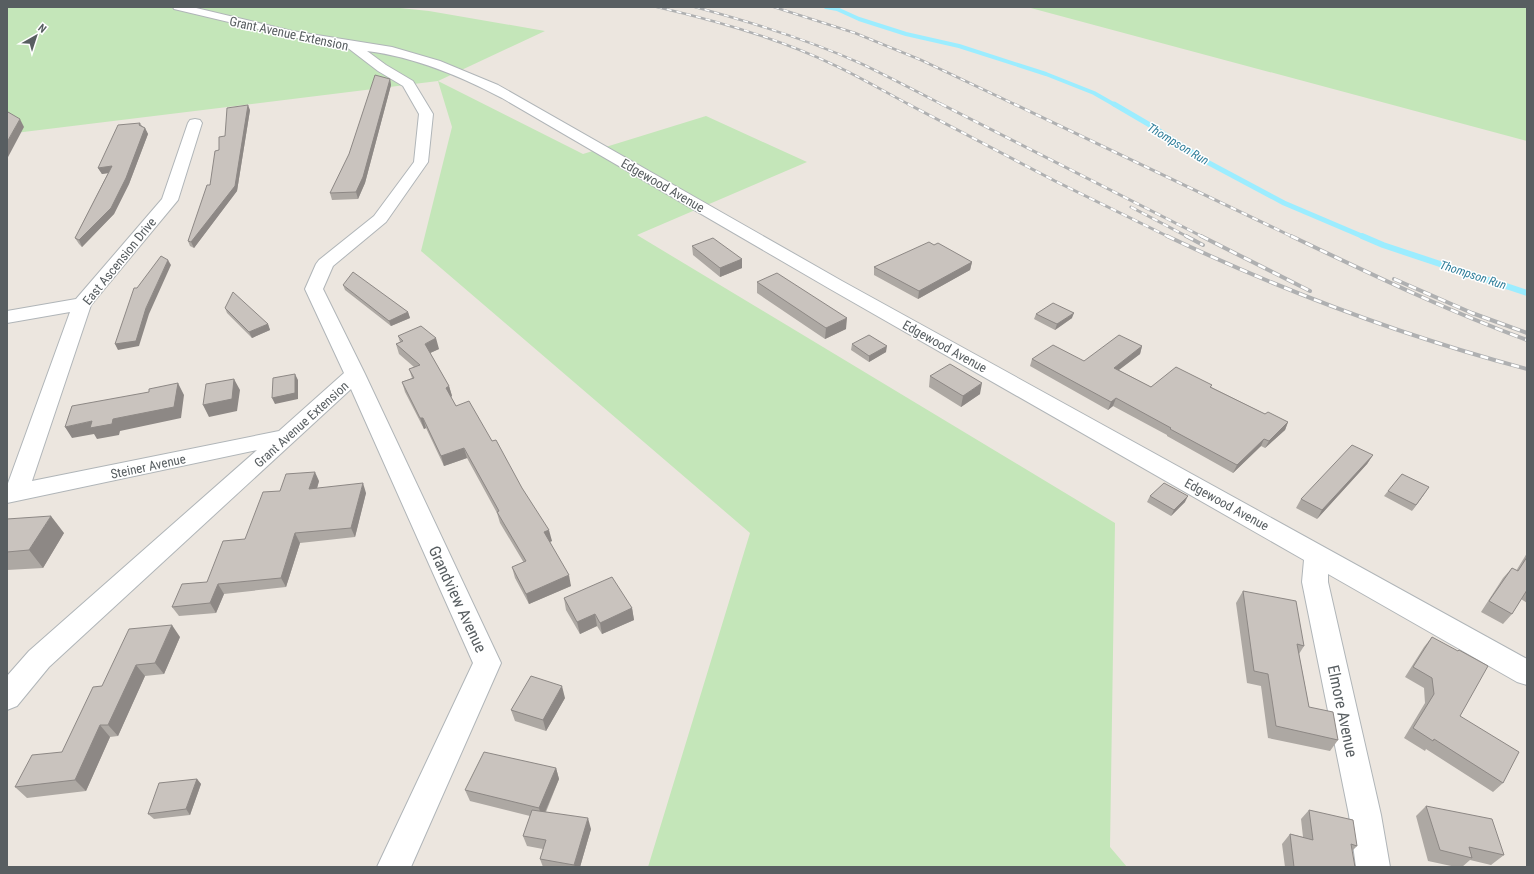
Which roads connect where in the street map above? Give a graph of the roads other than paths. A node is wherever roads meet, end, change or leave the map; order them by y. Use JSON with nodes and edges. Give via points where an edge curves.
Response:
{"nodes":[{"id":1,"x":178,"y":7,"type":"edge"},
{"id":2,"x":352,"y":45,"type":"junction"},
{"id":3,"x":195,"y":123,"type":"dead end"},
{"id":4,"x":82,"y":304,"type":"junction"},
{"id":5,"x":7,"y":317,"type":"edge"},
{"id":6,"x":355,"y":374,"type":"junction"},
{"id":7,"x":289,"y":436,"type":"junction"},
{"id":8,"x":12,"y":495,"type":"edge"},
{"id":9,"x":1317,"y":555,"type":"junction"},
{"id":10,"x":1527,"y":673,"type":"edge"},
{"id":11,"x":7,"y":697,"type":"edge"},
{"id":12,"x":394,"y":867,"type":"edge"},
{"id":13,"x":1372,"y":867,"type":"edge"}],
"edges":[{"from":1,"to":2,"type":"street","name":"Grant Avenue Extension","via":[[292,34]]},
{"from":2,"to":6,"type":"street","name":"Grant Avenue Extension","via":[[408,84],[426,114],[421,162],[380,219],[325,264],[314,289]]},
{"from":2,"to":9,"type":"street","name":"Edgewood Avenue","via":[[408,56],[463,74],[507,95],[802,266]]},
{"from":3,"to":4,"type":"street","name":"East Ascension Drive","via":[[170,200]]},
{"from":4,"to":5,"type":"street"},
{"from":4,"to":8,"type":"street","name":"East Ascension Drive"},
{"from":6,"to":7,"type":"street","name":"Grant Avenue Extension"},
{"from":6,"to":12,"type":"street","name":"Grandview Avenue","via":[[487,663]]},
{"from":7,"to":8,"type":"street","name":"Steiner Avenue"},
{"from":7,"to":11,"type":"street","name":"Grant Avenue Extension","via":[[39,659]]},
{"from":9,"to":10,"type":"street","name":"Edgewood Avenue"},
{"from":9,"to":13,"type":"street","name":"Elmore Avenue","via":[[1315,582],[1365,815]]}]}
